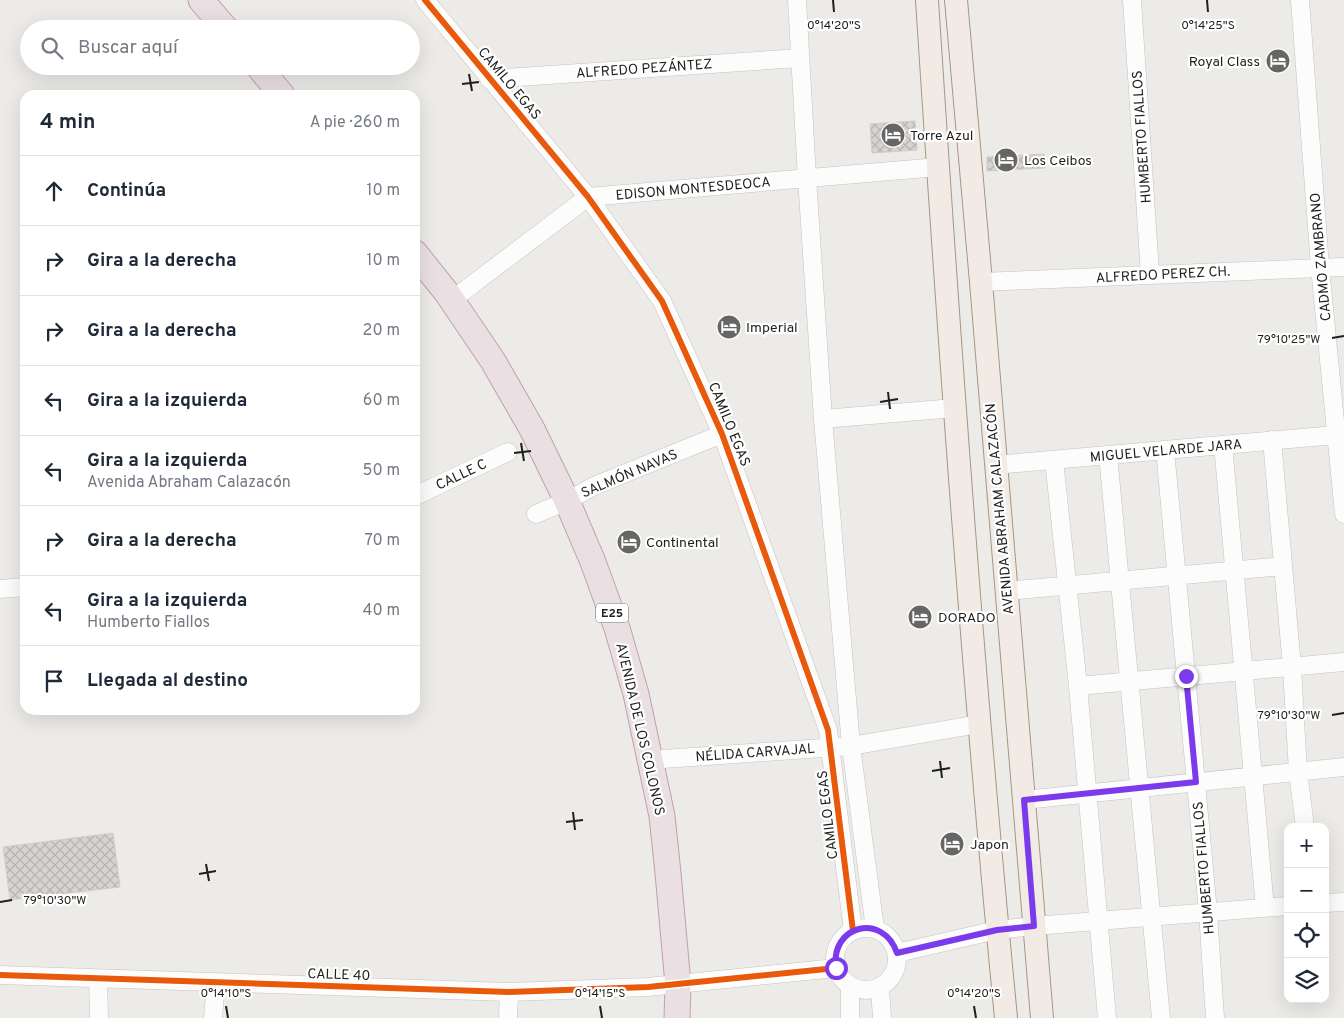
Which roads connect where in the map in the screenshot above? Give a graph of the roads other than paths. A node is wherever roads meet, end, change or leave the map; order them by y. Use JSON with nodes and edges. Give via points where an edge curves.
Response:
{"nodes":[{"id":1,"x":202,"y":0,"type":"edge"},
{"id":2,"x":425,"y":0,"type":"edge"},
{"id":3,"x":798,"y":0,"type":"edge"},
{"id":4,"x":927,"y":0,"type":"edge"},
{"id":5,"x":956,"y":0,"type":"edge"},
{"id":6,"x":1132,"y":0,"type":"edge"},
{"id":7,"x":1300,"y":0,"type":"edge"},
{"id":8,"x":219,"y":20,"type":"edge"},
{"id":9,"x":800,"y":58,"type":"junction"},
{"id":10,"x":265,"y":75,"type":"edge"},
{"id":11,"x":489,"y":79,"type":"junction"},
{"id":12,"x":278,"y":90,"type":"edge"},
{"id":13,"x":938,"y":167,"type":"junction"},
{"id":14,"x":807,"y":178,"type":"junction"},
{"id":15,"x":588,"y":197,"type":"junction"},
{"id":16,"x":420,"y":259,"type":"edge"},
{"id":17,"x":1320,"y":267,"type":"junction"},
{"id":18,"x":1344,"y":267,"type":"edge"},
{"id":19,"x":1150,"y":274,"type":"junction"},
{"id":20,"x":982,"y":282,"type":"junction"},
{"id":21,"x":452,"y":300,"type":"junction"},
{"id":22,"x":954,"y":408,"type":"junction"},
{"id":23,"x":823,"y":419,"type":"junction"},
{"id":24,"x":722,"y":434,"type":"junction"},
{"id":25,"x":1336,"y":434,"type":"junction"},
{"id":26,"x":1272,"y":440,"type":"junction"},
{"id":27,"x":1223,"y":445,"type":"junction"},
{"id":28,"x":1166,"y":450,"type":"junction"},
{"id":29,"x":508,"y":452,"type":"dead end"},
{"id":30,"x":1108,"y":455,"type":"junction"},
{"id":31,"x":1054,"y":460,"type":"junction"},
{"id":32,"x":995,"y":465,"type":"junction"},
{"id":33,"x":420,"y":494,"type":"edge"},
{"id":34,"x":567,"y":501,"type":"junction"},
{"id":35,"x":536,"y":514,"type":"dead end"},
{"id":36,"x":1344,"y":514,"type":"edge"},
{"id":37,"x":1283,"y":566,"type":"junction"},
{"id":38,"x":1234,"y":570,"type":"junction"},
{"id":39,"x":1177,"y":575,"type":"junction"},
{"id":40,"x":1120,"y":580,"type":"junction"},
{"id":41,"x":1067,"y":585,"type":"junction"},
{"id":42,"x":20,"y":587,"type":"edge"},
{"id":43,"x":0,"y":589,"type":"edge"},
{"id":44,"x":1006,"y":591,"type":"junction"},
{"id":45,"x":1344,"y":662,"type":"edge"},
{"id":46,"x":1292,"y":666,"type":"junction"},
{"id":47,"x":1243,"y":671,"type":"junction"},
{"id":48,"x":1186,"y":676,"type":"junction"},
{"id":49,"x":1129,"y":681,"type":"junction"},
{"id":50,"x":1078,"y":686,"type":"junction"},
{"id":51,"x":979,"y":724,"type":"junction"},
{"id":52,"x":851,"y":746,"type":"junction"},
{"id":53,"x":831,"y":747,"type":"junction"},
{"id":54,"x":649,"y":760,"type":"junction"},
{"id":55,"x":1344,"y":767,"type":"edge"},
{"id":56,"x":1298,"y":772,"type":"junction"},
{"id":57,"x":1253,"y":777,"type":"junction"},
{"id":58,"x":1196,"y":782,"type":"junction"},
{"id":59,"x":1138,"y":788,"type":"junction"},
{"id":60,"x":1088,"y":793,"type":"junction"},
{"id":61,"x":1024,"y":800,"type":"junction"},
{"id":62,"x":1304,"y":823,"type":"edge"},
{"id":63,"x":1344,"y":902,"type":"edge"},
{"id":64,"x":1329,"y":903,"type":"edge"},
{"id":65,"x":1284,"y":906,"type":"edge"},
{"id":66,"x":1265,"y":908,"type":"junction"},
{"id":67,"x":1208,"y":912,"type":"junction"},
{"id":68,"x":1150,"y":917,"type":"junction"},
{"id":69,"x":1100,"y":920,"type":"junction"},
{"id":70,"x":1034,"y":926,"type":"junction"},
{"id":71,"x":875,"y":929,"type":"junction"},
{"id":72,"x":997,"y":930,"type":"junction"},
{"id":73,"x":853,"y":931,"type":"junction"},
{"id":74,"x":897,"y":953,"type":"junction"},
{"id":75,"x":836,"y":968,"type":"junction"},
{"id":76,"x":0,"y":976,"type":"edge"},
{"id":77,"x":98,"y":979,"type":"junction"},
{"id":78,"x":216,"y":983,"type":"junction"},
{"id":79,"x":678,"y":984,"type":"junction"},
{"id":80,"x":850,"y":986,"type":"junction"},
{"id":81,"x":880,"y":988,"type":"junction"},
{"id":82,"x":508,"y":992,"type":"junction"},
{"id":83,"x":99,"y":1018,"type":"edge"},
{"id":84,"x":213,"y":1018,"type":"edge"},
{"id":85,"x":508,"y":1018,"type":"edge"},
{"id":86,"x":677,"y":1018,"type":"edge"},
{"id":87,"x":850,"y":1018,"type":"edge"},
{"id":88,"x":882,"y":1018,"type":"edge"},
{"id":89,"x":1006,"y":1018,"type":"edge"},
{"id":90,"x":1042,"y":1018,"type":"edge"},
{"id":91,"x":1107,"y":1018,"type":"edge"},
{"id":92,"x":1161,"y":1018,"type":"edge"},
{"id":93,"x":1215,"y":1018,"type":"edge"}],
"edges":[{"from":1,"to":8,"type":"highway"},
{"from":2,"to":11,"type":"street","name":"CAMILO EGAS"},
{"from":3,"to":9,"type":"street"},
{"from":4,"to":13,"type":"main road"},
{"from":5,"to":20,"type":"main road","name":"AVENIDA ABRAHAM CALAZACÓN"},
{"from":6,"to":19,"type":"street","name":"HUMBERTO FIALLOS"},
{"from":7,"to":17,"type":"street","name":"CADMO ZAMBRANO"},
{"from":9,"to":11,"type":"street","name":"ALFREDO PEZÁNTEZ"},
{"from":9,"to":14,"type":"street"},
{"from":10,"to":12,"type":"highway"},
{"from":11,"to":15,"type":"street","name":"CAMILO EGAS"},
{"from":13,"to":14,"type":"street","name":"EDISON MONTESDEOCA"},
{"from":13,"to":22,"type":"main road"},
{"from":14,"to":15,"type":"street","name":"EDISON MONTESDEOCA"},
{"from":14,"to":23,"type":"street"},
{"from":15,"to":21,"type":"street"},
{"from":15,"to":24,"type":"street","name":"CAMILO EGAS","via":[[662,301]]},
{"from":16,"to":21,"type":"highway","name":"AVENIDA DE LOS COLONOS","number":"E25"},
{"from":17,"to":18,"type":"street","name":"ALFREDO PEREZ CH."},
{"from":17,"to":19,"type":"street","name":"ALFREDO PEREZ CH."},
{"from":17,"to":25,"type":"street","name":"CADMO ZAMBRANO"},
{"from":19,"to":20,"type":"street","name":"ALFREDO PEREZ CH."},
{"from":20,"to":32,"type":"main road","name":"AVENIDA ABRAHAM CALAZACÓN"},
{"from":21,"to":34,"type":"highway","name":"AVENIDA DE LOS COLONOS","number":"E25","via":[[493,361],[532,429]]},
{"from":22,"to":23,"type":"street"},
{"from":22,"to":51,"type":"main road"},
{"from":23,"to":52,"type":"street"},
{"from":24,"to":34,"type":"street","name":"SALMÓN NAVAS","via":[[594,486]]},
{"from":24,"to":53,"type":"street","name":"CAMILO EGAS","via":[[828,730]]},
{"from":25,"to":26,"type":"street","name":"MIGUEL VELARDE JARA"},
{"from":25,"to":36,"type":"street","name":"CADMO ZAMBRANO"},
{"from":26,"to":27,"type":"street","name":"MIGUEL VELARDE JARA"},
{"from":26,"to":37,"type":"street"},
{"from":27,"to":28,"type":"street","name":"MIGUEL VELARDE JARA"},
{"from":27,"to":38,"type":"street"},
{"from":28,"to":30,"type":"street","name":"MIGUEL VELARDE JARA"},
{"from":28,"to":39,"type":"street","name":"HUMBERTO FIALLOS"},
{"from":29,"to":33,"type":"street","name":"CALLE C"},
{"from":30,"to":31,"type":"street","name":"MIGUEL VELARDE JARA"},
{"from":30,"to":40,"type":"street"},
{"from":31,"to":32,"type":"street","name":"MIGUEL VELARDE JARA"},
{"from":31,"to":41,"type":"street"},
{"from":32,"to":44,"type":"main road","name":"AVENIDA ABRAHAM CALAZACÓN"},
{"from":34,"to":35,"type":"street","name":"SALMÓN NAVAS"},
{"from":34,"to":54,"type":"highway","name":"AVENIDA DE LOS COLONOS","number":"E25","via":[[617,628],[636,694]]},
{"from":37,"to":38,"type":"street"},
{"from":37,"to":46,"type":"street"},
{"from":38,"to":39,"type":"street"},
{"from":38,"to":47,"type":"street"},
{"from":39,"to":40,"type":"street"},
{"from":39,"to":48,"type":"street","name":"HUMBERTO FIALLOS"},
{"from":40,"to":41,"type":"street"},
{"from":40,"to":49,"type":"street"},
{"from":41,"to":44,"type":"street"},
{"from":41,"to":50,"type":"street"},
{"from":42,"to":43,"type":"street"},
{"from":44,"to":61,"type":"main road","name":"AVENIDA ABRAHAM CALAZACÓN"},
{"from":45,"to":46,"type":"street"},
{"from":46,"to":47,"type":"street"},
{"from":46,"to":56,"type":"street"},
{"from":47,"to":48,"type":"street"},
{"from":47,"to":57,"type":"street"},
{"from":48,"to":49,"type":"street"},
{"from":48,"to":58,"type":"street","name":"HUMBERTO FIALLOS"},
{"from":49,"to":50,"type":"street"},
{"from":49,"to":59,"type":"street"},
{"from":50,"to":60,"type":"street"},
{"from":51,"to":52,"type":"street","name":"NÉLIDA CARVAJAL"},
{"from":51,"to":72,"type":"main road"},
{"from":52,"to":53,"type":"street","name":"NÉLIDA CARVAJAL"},
{"from":52,"to":71,"type":"street"},
{"from":53,"to":54,"type":"street","name":"NÉLIDA CARVAJAL"},
{"from":53,"to":73,"type":"street","name":"CAMILO EGAS"},
{"from":54,"to":79,"type":"highway","name":"AVENIDA DE LOS COLONOS","number":"E25","via":[[662,816]]},
{"from":55,"to":56,"type":"street"},
{"from":56,"to":57,"type":"street"},
{"from":56,"to":62,"type":"street"},
{"from":57,"to":58,"type":"street"},
{"from":57,"to":66,"type":"street"},
{"from":58,"to":59,"type":"street"},
{"from":58,"to":67,"type":"street","name":"HUMBERTO FIALLOS"},
{"from":59,"to":60,"type":"street"},
{"from":59,"to":68,"type":"street"},
{"from":60,"to":61,"type":"street"},
{"from":60,"to":69,"type":"street"},
{"from":61,"to":70,"type":"main road","name":"AVENIDA ABRAHAM CALAZACÓN"},
{"from":63,"to":64,"type":"street"},
{"from":65,"to":66,"type":"street"},
{"from":66,"to":67,"type":"street"},
{"from":67,"to":68,"type":"street"},
{"from":67,"to":93,"type":"street","name":"HUMBERTO FIALLOS"},
{"from":68,"to":69,"type":"street"},
{"from":68,"to":92,"type":"street"},
{"from":69,"to":70,"type":"street"},
{"from":69,"to":91,"type":"street"},
{"from":70,"to":72,"type":"street"},
{"from":70,"to":90,"type":"main road","name":"AVENIDA ABRAHAM CALAZACÓN"},
{"from":71,"to":73,"type":"street"},
{"from":71,"to":74,"type":"street","via":[[889,938]]},
{"from":72,"to":74,"type":"street"},
{"from":72,"to":89,"type":"main road"},
{"from":73,"to":75,"type":"street","via":[[840,942]]},
{"from":74,"to":81,"type":"street","via":[[894,973]]},
{"from":75,"to":79,"type":"street","name":"CALLE 40"},
{"from":75,"to":80,"type":"street"},
{"from":76,"to":77,"type":"street","name":"CALLE 40"},
{"from":77,"to":78,"type":"street","name":"CALLE 40"},
{"from":77,"to":83,"type":"street"},
{"from":78,"to":82,"type":"street","name":"CALLE 40"},
{"from":78,"to":84,"type":"street"},
{"from":79,"to":82,"type":"street","name":"CALLE 40"},
{"from":79,"to":86,"type":"highway","name":"AVENIDA DE LOS COLONOS","number":"E25"},
{"from":80,"to":81,"type":"street","via":[[864,991]]},
{"from":80,"to":87,"type":"street"},
{"from":81,"to":88,"type":"street"},
{"from":82,"to":85,"type":"street"}]}
